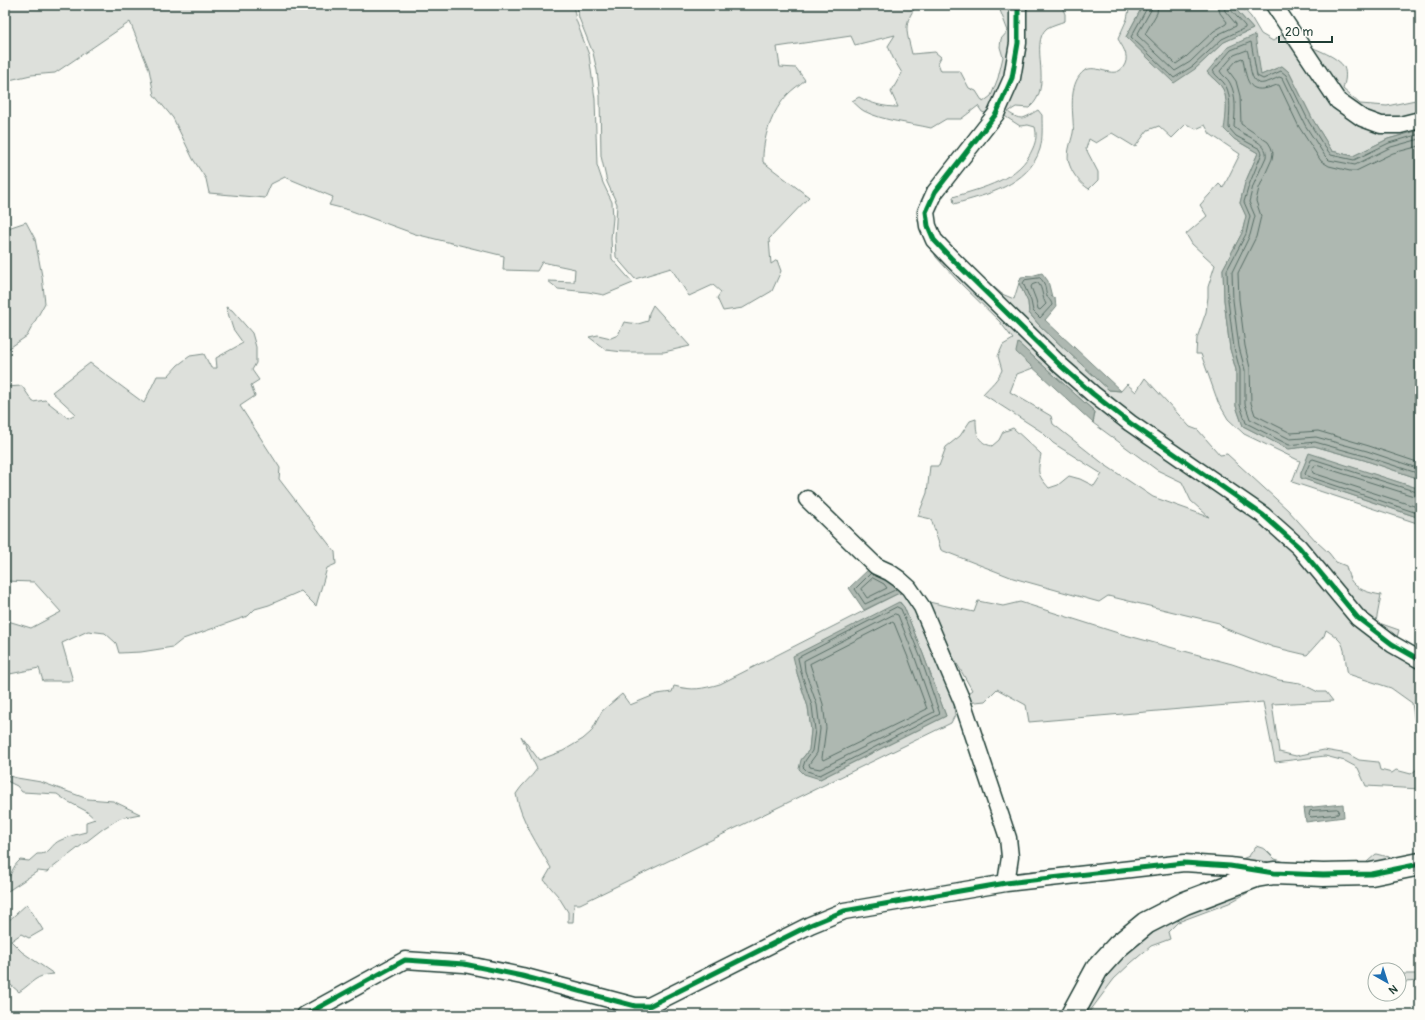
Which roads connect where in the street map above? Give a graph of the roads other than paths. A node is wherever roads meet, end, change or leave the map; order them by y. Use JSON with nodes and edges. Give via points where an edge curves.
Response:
{"nodes":[{"id":1,"x":1018,"y":5,"type":"edge"},
{"id":2,"x":1274,"y":5,"type":"edge"},
{"id":3,"x":1420,"y":120,"type":"edge"},
{"id":4,"x":807,"y":499,"type":"dead end"},
{"id":5,"x":1420,"y":660,"type":"edge"},
{"id":6,"x":1420,"y":864,"type":"edge"},
{"id":7,"x":1274,"y":872,"type":"junction"},
{"id":8,"x":1006,"y":883,"type":"junction"},
{"id":9,"x":305,"y":1015,"type":"edge"},
{"id":10,"x":1072,"y":1015,"type":"edge"}],
"edges":[{"from":1,"to":5,"type":"street","via":[[1018,42],[1012,78],[996,114],[935,192],[926,212],[934,240],[1093,394],[1130,423],[1263,515],[1299,547],[1358,618],[1392,644]]},
{"from":2,"to":3,"type":"street","via":[[1338,101],[1362,118],[1381,125],[1400,125]]},
{"from":4,"to":8,"type":"street","via":[[867,559],[909,588],[922,607],[962,701],[1008,838],[1010,857]]},
{"from":6,"to":7,"type":"street","via":[[1371,874]]},
{"from":7,"to":8,"type":"street","via":[[1184,863]]},
{"from":7,"to":10,"type":"street","via":[[1256,876],[1193,900],[1146,923],[1118,946],[1097,969]]},
{"from":8,"to":9,"type":"street","via":[[844,911],[810,925],[649,1006],[635,1006],[522,976],[464,964],[405,960]]}]}
